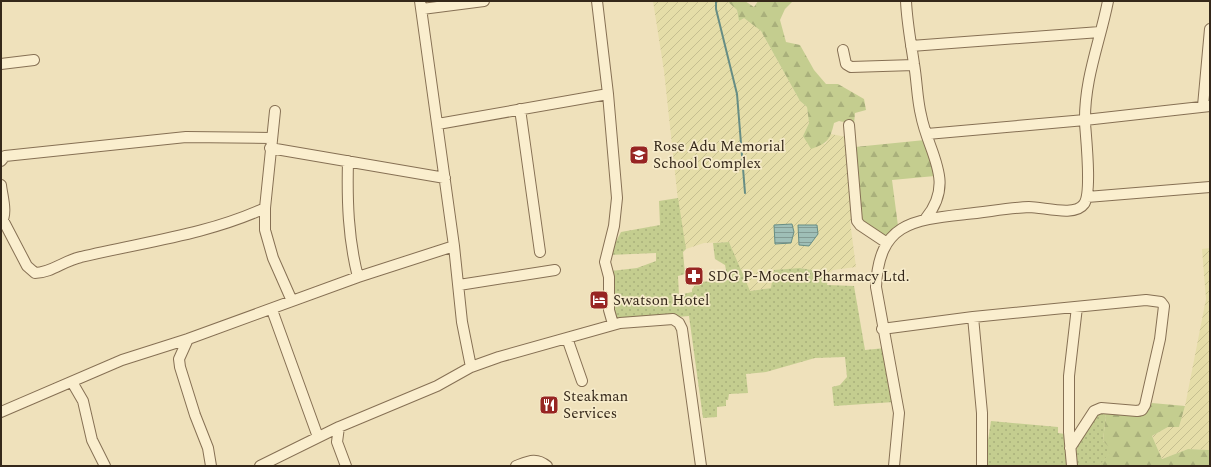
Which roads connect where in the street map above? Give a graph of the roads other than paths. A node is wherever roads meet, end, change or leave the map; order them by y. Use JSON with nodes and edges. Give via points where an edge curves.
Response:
{"nodes":[{"id":1,"x":484,"y":1,"type":"edge"},
{"id":2,"x":597,"y":1,"type":"edge"},
{"id":3,"x":906,"y":1,"type":"edge"},
{"id":4,"x":1108,"y":1,"type":"edge"},
{"id":5,"x":421,"y":5,"type":"edge"},
{"id":6,"x":1210,"y":29,"type":"edge"},
{"id":7,"x":1100,"y":32,"type":"junction"},
{"id":8,"x":911,"y":46,"type":"junction"},
{"id":9,"x":842,"y":50,"type":"dead end"},
{"id":10,"x":34,"y":60,"type":"dead end"},
{"id":11,"x":1,"y":64,"type":"edge"},
{"id":12,"x":914,"y":65,"type":"junction"},
{"id":13,"x":608,"y":94,"type":"junction"},
{"id":14,"x":1206,"y":106,"type":"edge"},
{"id":15,"x":520,"y":109,"type":"junction"},
{"id":16,"x":275,"y":111,"type":"dead end"},
{"id":17,"x":1085,"y":120,"type":"junction"},
{"id":18,"x":438,"y":124,"type":"junction"},
{"id":19,"x":849,"y":126,"type":"dead end"},
{"id":20,"x":927,"y":134,"type":"junction"},
{"id":21,"x":270,"y":143,"type":"junction"},
{"id":22,"x":1,"y":161,"type":"edge"},
{"id":23,"x":348,"y":161,"type":"junction"},
{"id":24,"x":445,"y":178,"type":"junction"},
{"id":25,"x":1,"y":185,"type":"edge"},
{"id":26,"x":1210,"y":187,"type":"edge"},
{"id":27,"x":1087,"y":197,"type":"junction"},
{"id":28,"x":264,"y":208,"type":"junction"},
{"id":29,"x":926,"y":218,"type":"junction"},
{"id":30,"x":2,"y":221,"type":"edge"},
{"id":31,"x":887,"y":243,"type":"junction"},
{"id":32,"x":454,"y":246,"type":"junction"},
{"id":33,"x":540,"y":252,"type":"dead end"},
{"id":34,"x":555,"y":270,"type":"dead end"},
{"id":35,"x":358,"y":277,"type":"junction"},
{"id":36,"x":459,"y":285,"type":"junction"},
{"id":37,"x":292,"y":301,"type":"junction"},
{"id":38,"x":1077,"y":307,"type":"junction"},
{"id":39,"x":272,"y":310,"type":"junction"},
{"id":40,"x":973,"y":317,"type":"junction"},
{"id":41,"x":613,"y":324,"type":"junction"},
{"id":42,"x":882,"y":329,"type":"junction"},
{"id":43,"x":567,"y":338,"type":"junction"},
{"id":44,"x":188,"y":339,"type":"junction"},
{"id":45,"x":471,"y":367,"type":"junction"},
{"id":46,"x":582,"y":381,"type":"dead end"},
{"id":47,"x":72,"y":382,"type":"junction"},
{"id":48,"x":1,"y":412,"type":"edge"},
{"id":49,"x":339,"y":427,"type":"junction"},
{"id":50,"x":318,"y":437,"type":"junction"},
{"id":51,"x":1070,"y":448,"type":"junction"},
{"id":52,"x":698,"y":465,"type":"edge"},
{"id":53,"x":105,"y":466,"type":"edge"},
{"id":54,"x":211,"y":466,"type":"edge"},
{"id":55,"x":260,"y":466,"type":"edge"},
{"id":56,"x":346,"y":466,"type":"edge"},
{"id":57,"x":516,"y":466,"type":"edge"},
{"id":58,"x":547,"y":466,"type":"edge"},
{"id":59,"x":894,"y":466,"type":"edge"},
{"id":60,"x":982,"y":466,"type":"edge"},
{"id":61,"x":1072,"y":466,"type":"edge"}],
"edges":[{"from":1,"to":5,"type":"street"},
{"from":2,"to":13,"type":"street"},
{"from":3,"to":8,"type":"street"},
{"from":4,"to":7,"type":"street"},
{"from":5,"to":18,"type":"street"},
{"from":6,"to":14,"type":"street"},
{"from":7,"to":8,"type":"street"},
{"from":7,"to":17,"type":"street","via":[[1092,60]]},
{"from":8,"to":12,"type":"street"},
{"from":9,"to":12,"type":"street","via":[[846,64],[851,67]]},
{"from":10,"to":11,"type":"street"},
{"from":12,"to":20,"type":"street","via":[[921,117]]},
{"from":13,"to":15,"type":"street"},
{"from":13,"to":41,"type":"street","via":[[617,198],[614,226],[605,262],[609,276],[610,317]]},
{"from":14,"to":17,"type":"street"},
{"from":15,"to":18,"type":"street"},
{"from":15,"to":33,"type":"street"},
{"from":16,"to":21,"type":"street"},
{"from":17,"to":20,"type":"street"},
{"from":17,"to":27,"type":"street"},
{"from":18,"to":24,"type":"street"},
{"from":19,"to":31,"type":"street","via":[[857,221]]},
{"from":20,"to":29,"type":"street","via":[[938,166],[940,185],[938,201]]},
{"from":21,"to":22,"type":"street","via":[[186,137],[5,156]]},
{"from":21,"to":23,"type":"street"},
{"from":21,"to":28,"type":"street"},
{"from":23,"to":24,"type":"street"},
{"from":23,"to":35,"type":"street","via":[[347,212]]},
{"from":24,"to":32,"type":"street"},
{"from":25,"to":30,"type":"street","via":[[4,208]]},
{"from":26,"to":27,"type":"street"},
{"from":27,"to":29,"type":"street","via":[[1081,207],[1072,211],[1030,207]]},
{"from":28,"to":30,"type":"street","via":[[196,233],[79,257],[35,274],[27,266]]},
{"from":28,"to":37,"type":"street","via":[[265,230],[273,258]]},
{"from":29,"to":31,"type":"street","via":[[908,224]]},
{"from":31,"to":42,"type":"street","via":[[881,254],[876,287]]},
{"from":32,"to":35,"type":"street"},
{"from":32,"to":36,"type":"street"},
{"from":34,"to":36,"type":"street"},
{"from":35,"to":37,"type":"street"},
{"from":36,"to":45,"type":"street","via":[[462,322]]},
{"from":37,"to":39,"type":"street"},
{"from":38,"to":40,"type":"street"},
{"from":38,"to":51,"type":"street","via":[[1069,376]]},
{"from":38,"to":51,"type":"street","via":[[1154,300],[1164,306],[1160,338],[1142,410],[1101,408],[1094,411]]},
{"from":39,"to":44,"type":"street"},
{"from":39,"to":50,"type":"street"},
{"from":40,"to":42,"type":"street"},
{"from":40,"to":60,"type":"street","via":[[982,413]]},
{"from":41,"to":43,"type":"street"},
{"from":41,"to":52,"type":"street","via":[[673,320],[679,323],[682,329]]},
{"from":42,"to":59,"type":"street","via":[[899,413]]},
{"from":43,"to":45,"type":"street"},
{"from":43,"to":46,"type":"street"},
{"from":44,"to":47,"type":"street","via":[[122,360]]},
{"from":44,"to":54,"type":"street","via":[[181,353],[180,367],[208,448]]},
{"from":45,"to":49,"type":"street","via":[[437,386]]},
{"from":47,"to":48,"type":"street"},
{"from":47,"to":53,"type":"street","via":[[82,401],[92,440]]},
{"from":49,"to":50,"type":"street"},
{"from":49,"to":56,"type":"street","via":[[338,442]]},
{"from":50,"to":55,"type":"street"},
{"from":51,"to":61,"type":"street"},
{"from":57,"to":58,"type":"street","via":[[532,460],[540,460]]}]}
